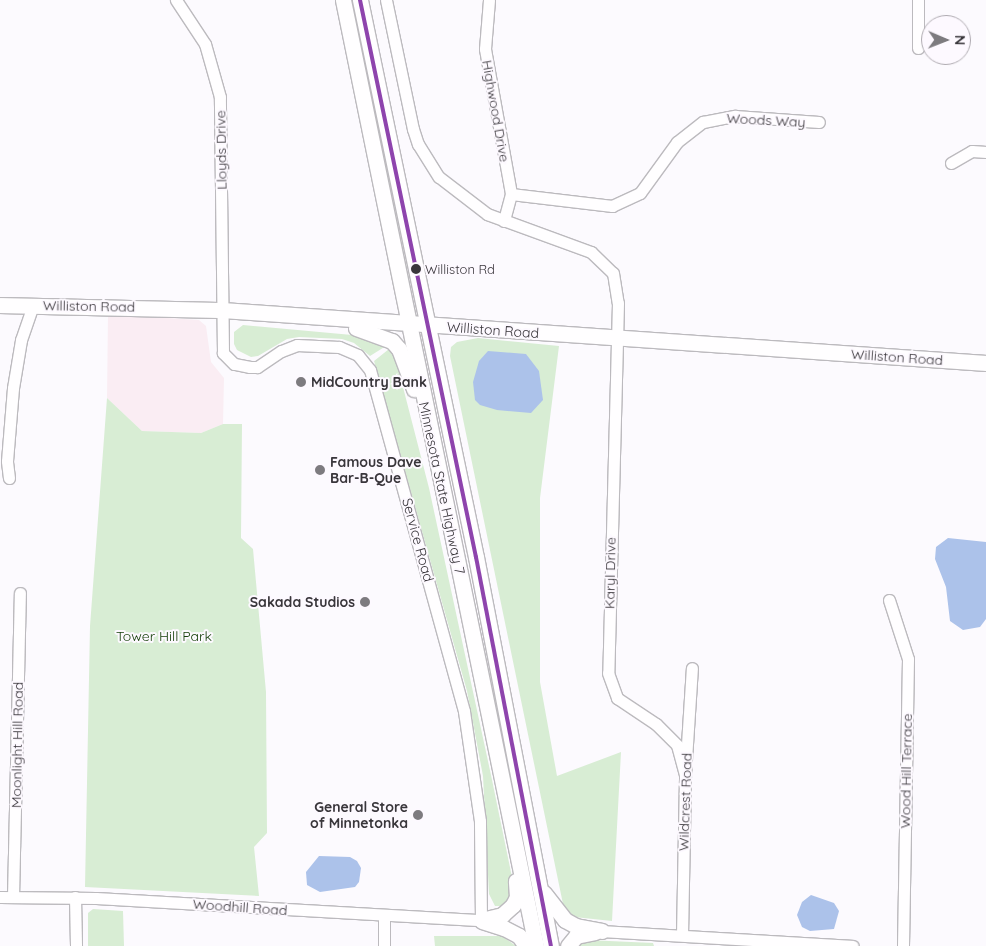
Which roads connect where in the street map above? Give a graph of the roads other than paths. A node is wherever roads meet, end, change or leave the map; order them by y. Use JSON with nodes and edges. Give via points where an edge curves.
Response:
{"nodes":[{"id":1,"x":176,"y":0,"type":"edge"},
{"id":2,"x":343,"y":0,"type":"edge"},
{"id":3,"x":360,"y":0,"type":"edge"},
{"id":4,"x":386,"y":0,"type":"edge"},
{"id":5,"x":489,"y":0,"type":"edge"},
{"id":6,"x":918,"y":0,"type":"edge"},
{"id":7,"x":918,"y":48,"type":"dead end"},
{"id":8,"x":819,"y":122,"type":"dead end"},
{"id":9,"x":986,"y":152,"type":"edge"},
{"id":10,"x":951,"y":163,"type":"dead end"},
{"id":11,"x":511,"y":194,"type":"junction"},
{"id":12,"x":504,"y":221,"type":"junction"},
{"id":13,"x":0,"y":305,"type":"edge"},
{"id":14,"x":32,"y":306,"type":"junction"},
{"id":15,"x":222,"y":310,"type":"junction"},
{"id":16,"x":328,"y":320,"type":"junction"},
{"id":17,"x":408,"y":324,"type":"junction"},
{"id":18,"x":428,"y":326,"type":"junction"},
{"id":19,"x":615,"y":338,"type":"junction"},
{"id":20,"x":986,"y":363,"type":"edge"},
{"id":21,"x":432,"y":441,"type":"junction"},
{"id":22,"x":9,"y":478,"type":"dead end"},
{"id":23,"x":20,"y":593,"type":"dead end"},
{"id":24,"x":889,"y":600,"type":"dead end"},
{"id":25,"x":692,"y":668,"type":"dead end"},
{"id":26,"x":685,"y":775,"type":"junction"},
{"id":27,"x":515,"y":842,"type":"junction"},
{"id":28,"x":540,"y":887,"type":"junction"},
{"id":29,"x":0,"y":897,"type":"edge"},
{"id":30,"x":13,"y":897,"type":"junction"},
{"id":31,"x":75,"y":898,"type":"junction"},
{"id":32,"x":384,"y":916,"type":"junction"},
{"id":33,"x":481,"y":920,"type":"junction"},
{"id":34,"x":602,"y":931,"type":"junction"},
{"id":35,"x":682,"y":935,"type":"junction"},
{"id":36,"x":818,"y":945,"type":"edge"},
{"id":37,"x":76,"y":946,"type":"edge"},
{"id":38,"x":384,"y":946,"type":"edge"},
{"id":39,"x":526,"y":946,"type":"edge"},
{"id":40,"x":536,"y":946,"type":"edge"},
{"id":41,"x":551,"y":946,"type":"edge"},
{"id":42,"x":568,"y":946,"type":"edge"},
{"id":43,"x":853,"y":946,"type":"edge"},
{"id":44,"x":903,"y":946,"type":"edge"}],
"edges":[{"from":1,"to":15,"type":"street","name":"Lloyds Drive","via":[[205,44],[220,97]]},
{"from":2,"to":17,"type":"main road","name":"Minnesota State Highway 7"},
{"from":3,"to":18,"type":"main road","name":"Minnesota State Highway 7"},
{"from":4,"to":12,"type":"street","name":"Karyl Drive","via":[[418,144],[451,190],[475,207]]},
{"from":5,"to":11,"type":"street","name":"Highwood Drive","via":[[485,49]]},
{"from":6,"to":7,"type":"street"},
{"from":8,"to":11,"type":"street","name":"Woods Way","via":[[735,116],[703,122],[677,142],[640,193],[612,206]]},
{"from":9,"to":10,"type":"street","via":[[972,152]]},
{"from":11,"to":12,"type":"street","name":"Highwood Drive"},
{"from":12,"to":19,"type":"street","name":"Karyl Drive","via":[[591,252],[604,261],[613,273],[617,287]]},
{"from":13,"to":14,"type":"main road","name":"Williston Road"},
{"from":14,"to":15,"type":"main road","name":"Williston Road"},
{"from":14,"to":22,"type":"street","via":[[20,340],[13,388],[7,461]]},
{"from":15,"to":16,"type":"main road","name":"Williston Road"},
{"from":15,"to":33,"type":"street","name":"Service Road","via":[[221,347],[227,359],[234,364],[257,366],[281,350],[298,345],[330,346],[353,352],[370,370],[464,711],[480,821]]},
{"from":16,"to":17,"type":"main road","name":"Williston Road"},
{"from":16,"to":21,"type":"main road","via":[[392,341],[404,360]]},
{"from":17,"to":18,"type":"main road","name":"Williston Road"},
{"from":17,"to":21,"type":"main road","name":"Minnesota State Highway 7"},
{"from":18,"to":19,"type":"main road","name":"Williston Road"},
{"from":18,"to":28,"type":"main road","name":"Minnesota State Highway 7"},
{"from":19,"to":20,"type":"main road","name":"Williston Road"},
{"from":19,"to":26,"type":"street","name":"Karyl Drive","via":[[608,673],[617,698],[656,724],[677,746]]},
{"from":21,"to":27,"type":"main road","name":"Minnesota State Highway 7"},
{"from":23,"to":30,"type":"street","name":"Moonlight Hill Road"},
{"from":24,"to":44,"type":"street","name":"Wood Hill Terrace","via":[[908,659]]},
{"from":25,"to":26,"type":"street","name":"Wildcrest Road"},
{"from":26,"to":35,"type":"street","name":"Wildcrest Road"},
{"from":27,"to":33,"type":"main road","via":[[517,897],[502,915]]},
{"from":27,"to":40,"type":"main road","name":"Minnesota State Highway 7"},
{"from":28,"to":34,"type":"main road","via":[[565,920],[576,926]]},
{"from":28,"to":41,"type":"main road","name":"Minnesota State Highway 7"},
{"from":29,"to":30,"type":"street","name":"Woodhill Road"},
{"from":30,"to":31,"type":"street","name":"Woodhill Road"},
{"from":31,"to":32,"type":"street","name":"Woodhill Road"},
{"from":31,"to":37,"type":"street"},
{"from":32,"to":33,"type":"street","name":"Woodhill Road"},
{"from":32,"to":38,"type":"street"},
{"from":33,"to":39,"type":"main road","via":[[519,936]]},
{"from":34,"to":35,"type":"street"},
{"from":34,"to":42,"type":"main road","via":[[576,936]]},
{"from":35,"to":36,"type":"street"},
{"from":36,"to":43,"type":"street"}]}
